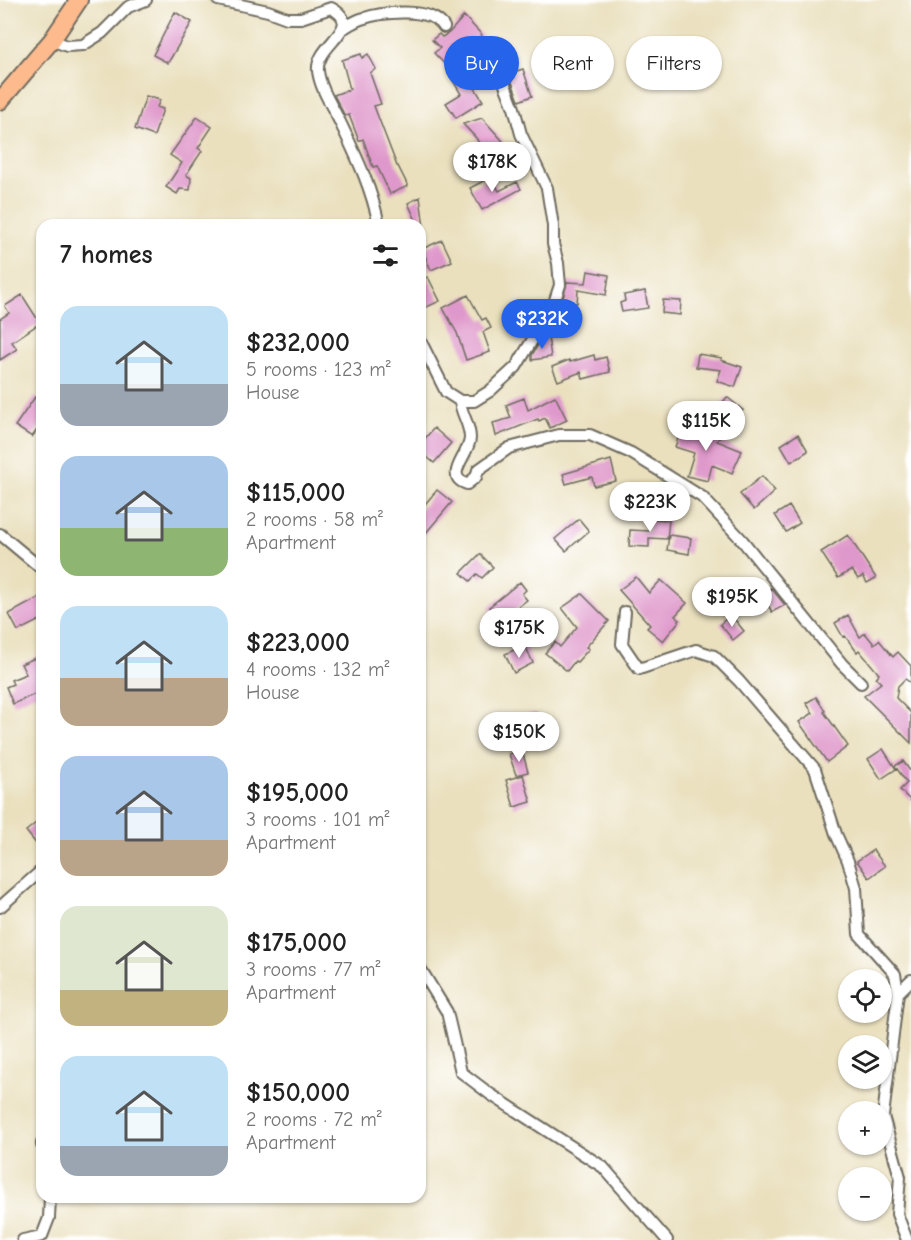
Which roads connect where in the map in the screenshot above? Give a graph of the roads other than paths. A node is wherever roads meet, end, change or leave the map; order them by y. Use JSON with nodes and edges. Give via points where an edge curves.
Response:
{"nodes":[{"id":1,"x":79,"y":0,"type":"edge"},
{"id":2,"x":146,"y":0,"type":"edge"},
{"id":3,"x":218,"y":0,"type":"edge"},
{"id":4,"x":444,"y":27,"type":"dead end"},
{"id":5,"x":344,"y":28,"type":"junction"},
{"id":6,"x":52,"y":40,"type":"junction"},
{"id":7,"x":507,"y":90,"type":"edge"},
{"id":8,"x":0,"y":101,"type":"edge"},
{"id":9,"x":378,"y":219,"type":"edge"},
{"id":10,"x":426,"y":352,"type":"edge"},
{"id":11,"x":460,"y":401,"type":"junction"},
{"id":12,"x":0,"y":534,"type":"edge"},
{"id":13,"x":36,"y":564,"type":"edge"},
{"id":14,"x":625,"y":612,"type":"dead end"},
{"id":15,"x":861,"y":683,"type":"dead end"},
{"id":16,"x":36,"y":875,"type":"edge"},
{"id":17,"x":0,"y":907,"type":"edge"},
{"id":18,"x":426,"y":978,"type":"edge"},
{"id":19,"x":911,"y":980,"type":"edge"},
{"id":20,"x":898,"y":993,"type":"junction"},
{"id":21,"x":50,"y":1203,"type":"edge"},
{"id":22,"x":23,"y":1240,"type":"edge"},
{"id":23,"x":667,"y":1240,"type":"edge"},
{"id":24,"x":906,"y":1240,"type":"edge"}],
"edges":[{"from":1,"to":6,"type":"main road"},
{"from":2,"to":6,"type":"street","via":[[128,7],[102,33],[83,45],[67,46]]},
{"from":3,"to":5,"type":"street","via":[[287,18],[301,18],[331,8],[342,14]]},
{"from":4,"to":5,"type":"street","via":[[440,21],[419,13],[382,14],[359,19]]},
{"from":5,"to":9,"type":"street","via":[[324,53],[318,69],[367,178]]},
{"from":6,"to":8,"type":"main road"},
{"from":7,"to":11,"type":"street","via":[[521,134],[547,188],[560,285],[553,306],[516,367],[474,401]]},
{"from":10,"to":11,"type":"street","via":[[446,392]]},
{"from":11,"to":15,"type":"street","via":[[470,440],[456,471],[461,482],[467,484],[478,470],[509,448],[559,435],[590,435],[631,453],[702,497]]},
{"from":12,"to":13,"type":"street"},
{"from":14,"to":20,"type":"street","via":[[622,644],[639,669],[696,650],[714,656],[814,769],[856,888],[859,934],[895,974]]},
{"from":16,"to":17,"type":"street"},
{"from":18,"to":23,"type":"street","via":[[447,1012],[461,1072],[603,1167]]},
{"from":19,"to":20,"type":"street"},
{"from":20,"to":24,"type":"street","via":[[884,1116],[900,1177],[897,1214]]},
{"from":21,"to":22,"type":"street","via":[[42,1236]]}]}
